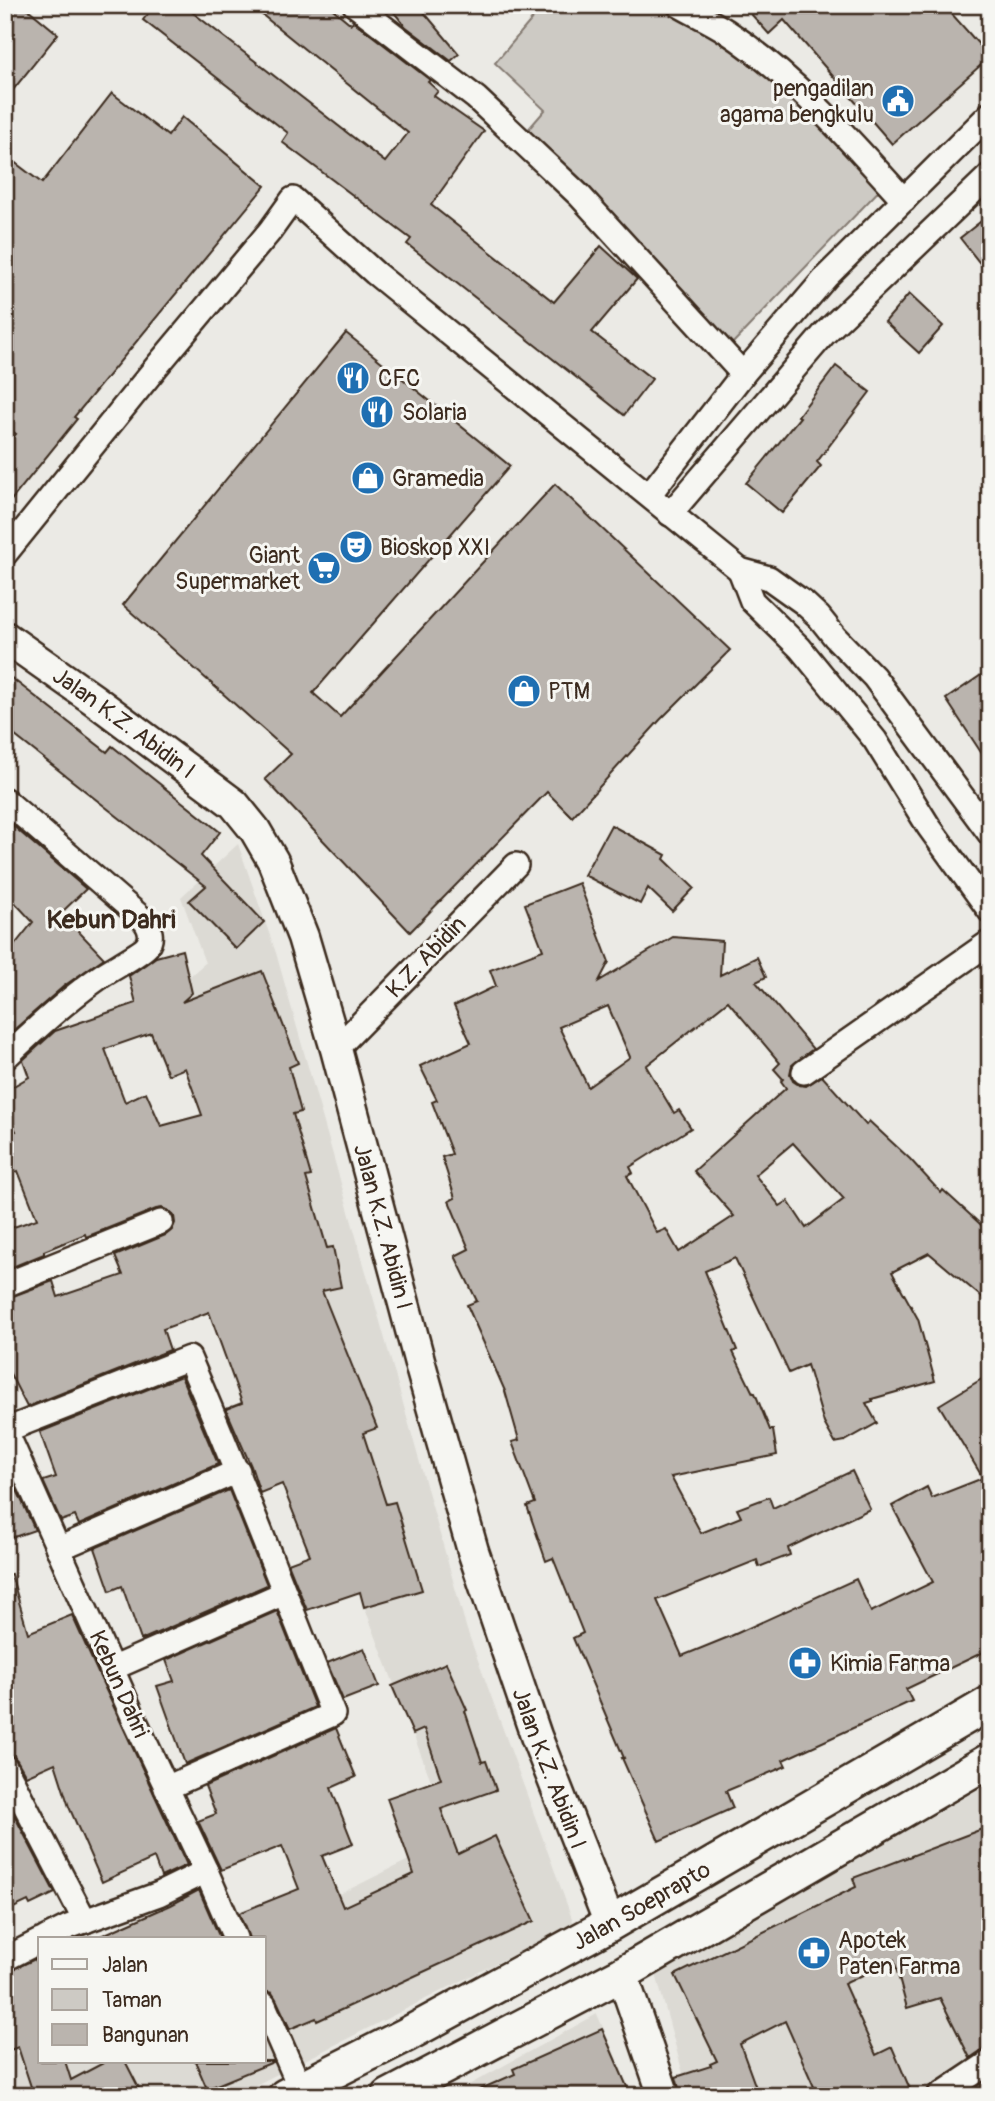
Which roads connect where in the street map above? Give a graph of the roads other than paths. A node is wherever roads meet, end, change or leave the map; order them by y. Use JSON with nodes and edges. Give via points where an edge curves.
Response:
{"nodes":[{"id":1,"x":355,"y":5,"type":"edge"},
{"id":2,"x":678,"y":5,"type":"edge"},
{"id":3,"x":990,"y":114,"type":"edge"},
{"id":4,"x":990,"y":176,"type":"edge"},
{"id":5,"x":904,"y":200,"type":"junction"},
{"id":6,"x":844,"y":259,"type":"junction"},
{"id":7,"x":870,"y":289,"type":"junction"},
{"id":8,"x":743,"y":374,"type":"junction"},
{"id":9,"x":649,"y":495,"type":"junction"},
{"id":10,"x":670,"y":514,"type":"junction"},
{"id":11,"x":5,"y":554,"type":"edge"},
{"id":12,"x":740,"y":570,"type":"junction"},
{"id":13,"x":5,"y":637,"type":"edge"},
{"id":14,"x":5,"y":800,"type":"edge"},
{"id":15,"x":990,"y":834,"type":"edge"},
{"id":16,"x":516,"y":864,"type":"dead end"},
{"id":17,"x":990,"y":911,"type":"edge"},
{"id":18,"x":990,"y":942,"type":"edge"},
{"id":19,"x":336,"y":1049,"type":"junction"},
{"id":20,"x":5,"y":1058,"type":"edge"},
{"id":21,"x":804,"y":1072,"type":"dead end"},
{"id":22,"x":161,"y":1222,"type":"dead end"},
{"id":23,"x":5,"y":1285,"type":"edge"},
{"id":24,"x":6,"y":1430,"type":"edge"},
{"id":25,"x":237,"y":1471,"type":"junction"},
{"id":26,"x":58,"y":1549,"type":"junction"},
{"id":27,"x":284,"y":1593,"type":"junction"},
{"id":28,"x":111,"y":1669,"type":"junction"},
{"id":29,"x":990,"y":1703,"type":"edge"},
{"id":30,"x":990,"y":1760,"type":"edge"},
{"id":31,"x":5,"y":1767,"type":"edge"},
{"id":32,"x":166,"y":1788,"type":"junction"},
{"id":33,"x":206,"y":1871,"type":"junction"},
{"id":34,"x":85,"y":1921,"type":"junction"},
{"id":35,"x":610,"y":1924,"type":"junction"},
{"id":36,"x":48,"y":1937,"type":"edge"},
{"id":37,"x":235,"y":1937,"type":"edge"},
{"id":38,"x":38,"y":1942,"type":"edge"},
{"id":39,"x":5,"y":1959,"type":"edge"},
{"id":40,"x":622,"y":1973,"type":"junction"},
{"id":41,"x":266,"y":2011,"type":"edge"},
{"id":42,"x":990,"y":2063,"type":"edge"},
{"id":43,"x":292,"y":2092,"type":"edge"},
{"id":44,"x":390,"y":2096,"type":"edge"},
{"id":45,"x":664,"y":2096,"type":"edge"},
{"id":46,"x":939,"y":2096,"type":"edge"}],
"edges":[{"from":1,"to":8,"type":"street","via":[[476,98],[580,196]]},
{"from":2,"to":5,"type":"street","via":[[724,29],[766,60],[841,129]]},
{"from":3,"to":5,"type":"street"},
{"from":4,"to":7,"type":"street"},
{"from":5,"to":6,"type":"street"},
{"from":6,"to":7,"type":"street"},
{"from":6,"to":8,"type":"street"},
{"from":7,"to":10,"type":"street","via":[[824,334]]},
{"from":8,"to":9,"type":"street"},
{"from":9,"to":10,"type":"street"},
{"from":9,"to":11,"type":"street","via":[[375,273],[293,199]]},
{"from":10,"to":12,"type":"street"},
{"from":12,"to":15,"type":"street","via":[[769,578],[804,603],[874,677]]},
{"from":12,"to":17,"type":"street","via":[[751,601],[800,648],[875,740],[929,827]]},
{"from":13,"to":19,"type":"street","name":"Jalan K.Z. Abidin I","via":[[234,804],[248,821],[273,861],[303,937]]},
{"from":14,"to":20,"type":"street","via":[[145,921],[150,931],[145,948],[97,978]]},
{"from":16,"to":19,"type":"street","name":"K.Z. Abidin"},
{"from":18,"to":21,"type":"street"},
{"from":19,"to":35,"type":"street","name":"Jalan K.Z. Abidin I","via":[[473,1550],[536,1736]]},
{"from":22,"to":23,"type":"street"},
{"from":24,"to":25,"type":"street","via":[[189,1358]]},
{"from":24,"to":26,"type":"street","name":"Kebun Dahri"},
{"from":25,"to":26,"type":"street"},
{"from":25,"to":27,"type":"street"},
{"from":26,"to":28,"type":"street","name":"Kebun Dahri"},
{"from":27,"to":28,"type":"street"},
{"from":27,"to":32,"type":"street","via":[[333,1714]]},
{"from":28,"to":32,"type":"street","name":"Kebun Dahri"},
{"from":29,"to":35,"type":"main road","name":"Jalan Soeprapto"},
{"from":30,"to":40,"type":"main road"},
{"from":31,"to":34,"type":"street"},
{"from":32,"to":33,"type":"street","name":"Kebun Dahri"},
{"from":33,"to":34,"type":"street"},
{"from":33,"to":37,"type":"street","name":"Kebun Dahri"},
{"from":34,"to":36,"type":"street"},
{"from":35,"to":43,"type":"main road","name":"Jalan Soeprapto"},
{"from":38,"to":39,"type":"street"},
{"from":40,"to":44,"type":"main road"},
{"from":40,"to":45,"type":"street"},
{"from":41,"to":43,"type":"street"},
{"from":42,"to":46,"type":"street"}]}
